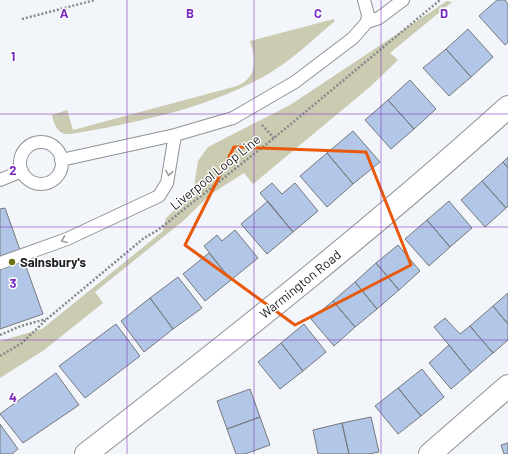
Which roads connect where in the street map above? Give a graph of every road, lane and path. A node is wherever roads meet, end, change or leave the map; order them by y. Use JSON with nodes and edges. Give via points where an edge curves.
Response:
{"nodes":[{"id":1,"x":95,"y":0,"type":"edge"},
{"id":2,"x":364,"y":0,"type":"edge"},
{"id":3,"x":403,"y":0,"type":"edge"},
{"id":4,"x":440,"y":0,"type":"edge"},
{"id":5,"x":22,"y":19,"type":"dead end"},
{"id":6,"x":367,"y":22,"type":"junction"},
{"id":7,"x":508,"y":107,"type":"edge"},
{"id":8,"x":260,"y":123,"type":"dead end"},
{"id":9,"x":176,"y":134,"type":"junction"},
{"id":10,"x":274,"y":138,"type":"junction"},
{"id":11,"x":61,"y":160,"type":"junction"},
{"id":12,"x":22,"y":171,"type":"junction"},
{"id":13,"x":0,"y":180,"type":"edge"},
{"id":14,"x":0,"y":263,"type":"edge"},
{"id":15,"x":47,"y":319,"type":"junction"},
{"id":16,"x":0,"y":334,"type":"edge"},
{"id":17,"x":0,"y":356,"type":"edge"},
{"id":18,"x":508,"y":386,"type":"edge"},
{"id":19,"x":86,"y":454,"type":"edge"},
{"id":20,"x":430,"y":454,"type":"edge"}],
"edges":[{"from":1,"to":5,"type":"path"},
{"from":2,"to":6,"type":"lane"},
{"from":3,"to":6,"type":"lane","via":[[379,18]]},
{"from":4,"to":10,"type":"path","name":"Liverpool Loop Line"},
{"from":6,"to":9,"type":"lane","via":[[353,38],[301,77],[256,105],[233,118]]},
{"from":7,"to":19,"type":"street","name":"Warmington Road","via":[[432,176]]},
{"from":8,"to":10,"type":"path"},
{"from":9,"to":11,"type":"lane"},
{"from":9,"to":14,"type":"lane","one_way":true,"via":[[167,183],[159,196],[67,239]]},
{"from":10,"to":15,"type":"path","name":"Liverpool Loop Line","via":[[158,230],[144,238]]},
{"from":11,"to":12,"type":"lane","via":[[59,173],[50,182],[43,184],[31,181]]},
{"from":11,"to":12,"type":"lane","via":[[51,145],[38,142],[23,153],[20,165]]},
{"from":12,"to":13,"type":"lane"},
{"from":15,"to":16,"type":"path"},
{"from":15,"to":17,"type":"path","name":"Liverpool Loop Line","via":[[22,343]]},
{"from":18,"to":20,"type":"street"}]}
